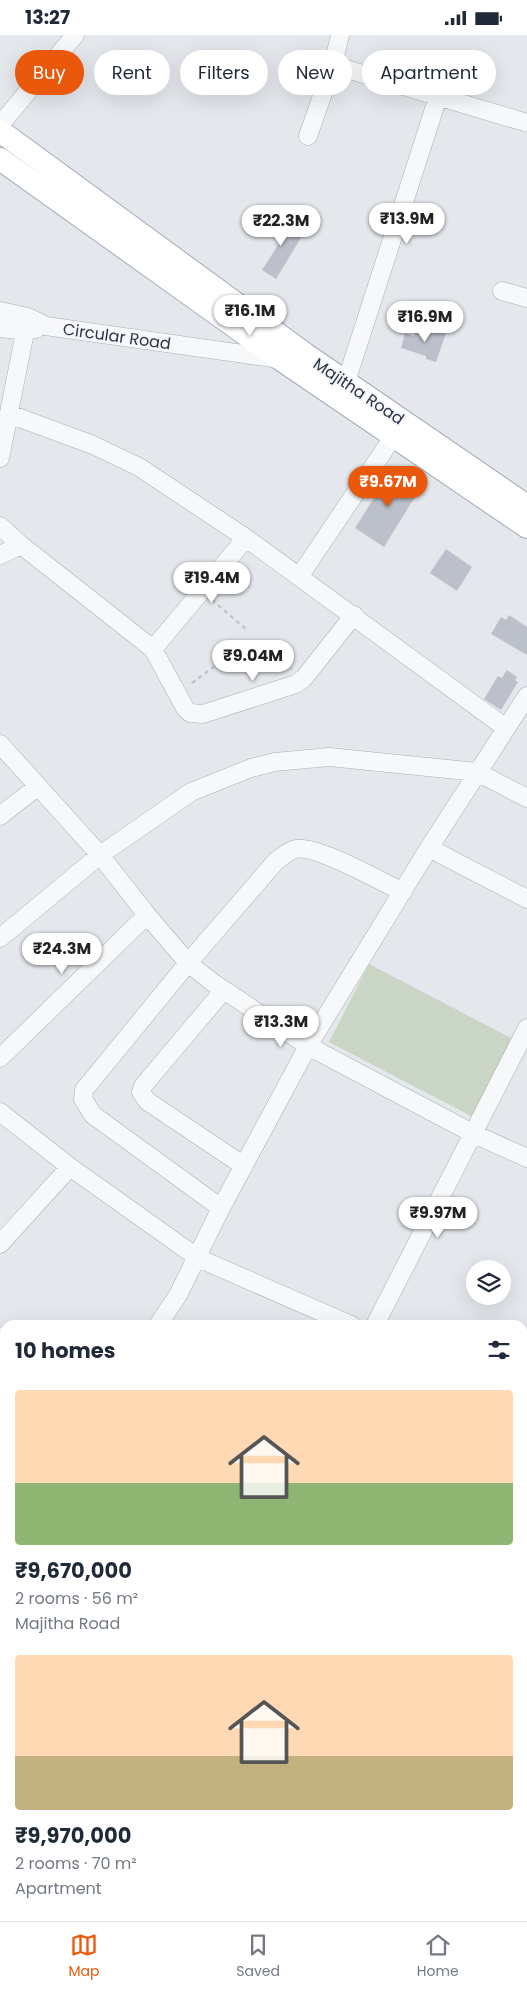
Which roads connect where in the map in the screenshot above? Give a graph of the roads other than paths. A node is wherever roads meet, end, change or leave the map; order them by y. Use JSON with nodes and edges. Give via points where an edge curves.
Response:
{"nodes":[{"id":1,"x":75,"y":35,"type":"edge"},
{"id":2,"x":340,"y":35,"type":"edge"},
{"id":3,"x":336,"y":50,"type":"edge"},
{"id":4,"x":352,"y":71,"type":"edge"},
{"id":5,"x":322,"y":95,"type":"edge"},
{"id":6,"x":438,"y":97,"type":"junction"},
{"id":7,"x":524,"y":123,"type":"dead end"},
{"id":8,"x":0,"y":125,"type":"edge"},
{"id":9,"x":0,"y":131,"type":"edge"},
{"id":10,"x":308,"y":136,"type":"dead end"},
{"id":11,"x":0,"y":159,"type":"edge"},
{"id":12,"x":502,"y":291,"type":"dead end"},
{"id":13,"x":527,"y":298,"type":"edge"},
{"id":14,"x":0,"y":311,"type":"edge"},
{"id":15,"x":27,"y":324,"type":"junction"},
{"id":16,"x":0,"y":328,"type":"edge"},
{"id":17,"x":305,"y":354,"type":"junction"},
{"id":18,"x":280,"y":359,"type":"junction"},
{"id":19,"x":346,"y":383,"type":"junction"},
{"id":20,"x":9,"y":415,"type":"junction"},
{"id":21,"x":394,"y":437,"type":"junction"},
{"id":22,"x":0,"y":458,"type":"edge"},
{"id":23,"x":527,"y":506,"type":"edge"},
{"id":24,"x":0,"y":526,"type":"edge"},
{"id":25,"x":527,"y":527,"type":"edge"},
{"id":26,"x":246,"y":537,"type":"junction"},
{"id":27,"x":21,"y":545,"type":"junction"},
{"id":28,"x":0,"y":555,"type":"edge"},
{"id":29,"x":299,"y":577,"type":"junction"},
{"id":30,"x":354,"y":615,"type":"junction"},
{"id":31,"x":153,"y":649,"type":"junction"},
{"id":32,"x":527,"y":697,"type":"edge"},
{"id":33,"x":506,"y":728,"type":"junction"},
{"id":34,"x":0,"y":744,"type":"edge"},
{"id":35,"x":477,"y":772,"type":"junction"},
{"id":36,"x":37,"y":787,"type":"junction"},
{"id":37,"x":527,"y":798,"type":"edge"},
{"id":38,"x":0,"y":816,"type":"edge"},
{"id":39,"x":429,"y":848,"type":"junction"},
{"id":40,"x":100,"y":855,"type":"junction"},
{"id":41,"x":402,"y":892,"type":"junction"},
{"id":42,"x":527,"y":899,"type":"edge"},
{"id":43,"x":147,"y":915,"type":"junction"},
{"id":44,"x":0,"y":938,"type":"edge"},
{"id":45,"x":188,"y":963,"type":"junction"},
{"id":46,"x":223,"y":991,"type":"junction"},
{"id":47,"x":527,"y":1028,"type":"edge"},
{"id":48,"x":308,"y":1045,"type":"junction"},
{"id":49,"x":0,"y":1058,"type":"edge"},
{"id":50,"x":0,"y":1112,"type":"edge"},
{"id":51,"x":474,"y":1134,"type":"junction"},
{"id":52,"x":527,"y":1159,"type":"edge"},
{"id":53,"x":244,"y":1166,"type":"junction"},
{"id":54,"x":70,"y":1167,"type":"junction"},
{"id":55,"x":221,"y":1208,"type":"junction"},
{"id":56,"x":0,"y":1244,"type":"edge"},
{"id":57,"x":198,"y":1258,"type":"junction"},
{"id":58,"x":161,"y":1320,"type":"edge"},
{"id":59,"x":340,"y":1320,"type":"edge"},
{"id":60,"x":378,"y":1320,"type":"edge"}],
"edges":[{"from":1,"to":8,"type":"street"},
{"from":2,"to":3,"type":"street"},
{"from":4,"to":6,"type":"street"},
{"from":5,"to":10,"type":"street"},
{"from":6,"to":7,"type":"street"},
{"from":6,"to":19,"type":"street"},
{"from":9,"to":17,"type":"main road","name":"Majitha Road"},
{"from":11,"to":18,"type":"main road","name":"Majitha Road"},
{"from":12,"to":13,"type":"street"},
{"from":14,"to":15,"type":"street","name":"Circular Road"},
{"from":15,"to":16,"type":"street","name":"Circular Road"},
{"from":15,"to":18,"type":"street","name":"Circular Road"},
{"from":15,"to":20,"type":"street"},
{"from":17,"to":18,"type":"street","name":"Circular Road"},
{"from":17,"to":19,"type":"main road","name":"Majitha Road"},
{"from":18,"to":21,"type":"main road","name":"Majitha Road"},
{"from":19,"to":23,"type":"main road","name":"Majitha Road"},
{"from":20,"to":22,"type":"street"},
{"from":20,"to":26,"type":"street","via":[[116,454]]},
{"from":21,"to":25,"type":"main road","name":"Majitha Road"},
{"from":21,"to":29,"type":"street"},
{"from":24,"to":27,"type":"street"},
{"from":26,"to":29,"type":"street"},
{"from":26,"to":31,"type":"street"},
{"from":27,"to":28,"type":"street"},
{"from":27,"to":31,"type":"street"},
{"from":29,"to":30,"type":"street"},
{"from":30,"to":31,"type":"street","via":[[296,684],[203,714],[190,713],[185,708]]},
{"from":30,"to":33,"type":"street"},
{"from":32,"to":33,"type":"street"},
{"from":33,"to":35,"type":"street"},
{"from":34,"to":36,"type":"street"},
{"from":35,"to":37,"type":"street"},
{"from":35,"to":39,"type":"street"},
{"from":35,"to":40,"type":"street","via":[[329,757],[275,762],[191,792]]},
{"from":36,"to":38,"type":"street"},
{"from":36,"to":40,"type":"street"},
{"from":39,"to":41,"type":"street"},
{"from":39,"to":42,"type":"street"},
{"from":40,"to":43,"type":"street"},
{"from":40,"to":44,"type":"street"},
{"from":41,"to":45,"type":"street","via":[[316,851],[296,848],[276,861]]},
{"from":41,"to":48,"type":"street"},
{"from":43,"to":45,"type":"street"},
{"from":43,"to":49,"type":"street"},
{"from":45,"to":46,"type":"street"},
{"from":45,"to":55,"type":"street","via":[[84,1089],[83,1099],[93,1115]]},
{"from":46,"to":48,"type":"street"},
{"from":46,"to":53,"type":"street","via":[[141,1092],[147,1101]]},
{"from":47,"to":51,"type":"street"},
{"from":48,"to":51,"type":"street"},
{"from":48,"to":53,"type":"street"},
{"from":50,"to":54,"type":"street"},
{"from":51,"to":52,"type":"street"},
{"from":51,"to":60,"type":"street"},
{"from":53,"to":55,"type":"street"},
{"from":54,"to":56,"type":"street"},
{"from":54,"to":57,"type":"street"},
{"from":55,"to":57,"type":"street"},
{"from":57,"to":58,"type":"street"},
{"from":57,"to":59,"type":"street"}]}
